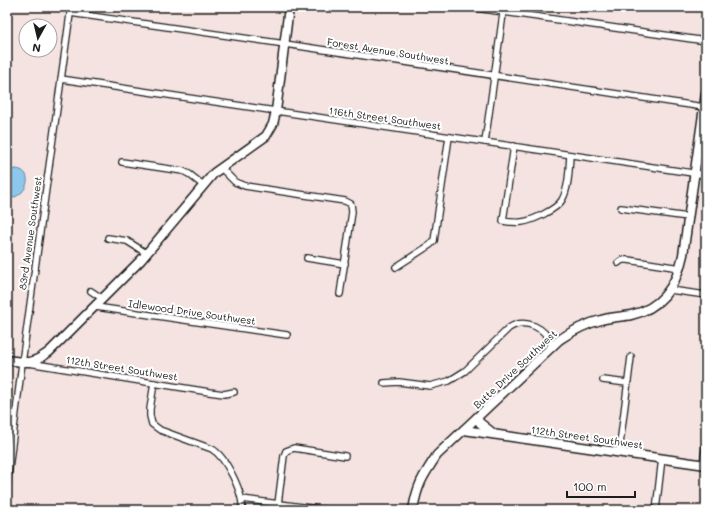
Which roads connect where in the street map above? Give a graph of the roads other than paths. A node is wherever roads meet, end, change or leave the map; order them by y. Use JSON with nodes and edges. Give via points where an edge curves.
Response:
{"nodes":[{"id":1,"x":71,"y":7,"type":"edge"},
{"id":2,"x":289,"y":7,"type":"edge"},
{"id":3,"x":469,"y":7,"type":"edge"},
{"id":4,"x":504,"y":10,"type":"edge"},
{"id":5,"x":70,"y":14,"type":"junction"},
{"id":6,"x":706,"y":41,"type":"edge"},
{"id":7,"x":285,"y":44,"type":"junction"},
{"id":8,"x":494,"y":76,"type":"junction"},
{"id":9,"x":61,"y":79,"type":"junction"},
{"id":10,"x":706,"y":93,"type":"edge"},
{"id":11,"x":704,"y":107,"type":"junction"},
{"id":12,"x":276,"y":111,"type":"junction"},
{"id":13,"x":704,"y":119,"type":"edge"},
{"id":14,"x":449,"y":137,"type":"junction"},
{"id":15,"x":485,"y":142,"type":"junction"},
{"id":16,"x":514,"y":146,"type":"junction"},
{"id":17,"x":570,"y":155,"type":"junction"},
{"id":18,"x":122,"y":162,"type":"dead end"},
{"id":19,"x":221,"y":168,"type":"junction"},
{"id":20,"x":695,"y":173,"type":"junction"},
{"id":21,"x":706,"y":175,"type":"edge"},
{"id":22,"x":203,"y":185,"type":"junction"},
{"id":23,"x":621,"y":208,"type":"dead end"},
{"id":24,"x":688,"y":217,"type":"junction"},
{"id":25,"x":108,"y":238,"type":"dead end"},
{"id":26,"x":146,"y":254,"type":"junction"},
{"id":27,"x":307,"y":258,"type":"dead end"},
{"id":28,"x":618,"y":263,"type":"dead end"},
{"id":29,"x":345,"y":264,"type":"junction"},
{"id":30,"x":396,"y":267,"type":"dead end"},
{"id":31,"x":680,"y":268,"type":"junction"},
{"id":32,"x":670,"y":290,"type":"junction"},
{"id":33,"x":91,"y":291,"type":"dead end"},
{"id":34,"x":340,"y":294,"type":"dead end"},
{"id":35,"x":706,"y":296,"type":"edge"},
{"id":36,"x":103,"y":298,"type":"junction"},
{"id":37,"x":96,"y":307,"type":"junction"},
{"id":38,"x":287,"y":335,"type":"dead end"},
{"id":39,"x":552,"y":346,"type":"junction"},
{"id":40,"x":631,"y":357,"type":"dead end"},
{"id":41,"x":7,"y":360,"type":"edge"},
{"id":42,"x":25,"y":363,"type":"junction"},
{"id":43,"x":603,"y":380,"type":"dead end"},
{"id":44,"x":154,"y":383,"type":"junction"},
{"id":45,"x":384,"y":383,"type":"dead end"},
{"id":46,"x":627,"y":383,"type":"junction"},
{"id":47,"x":234,"y":392,"type":"dead end"},
{"id":48,"x":477,"y":418,"type":"junction"},
{"id":49,"x":464,"y":430,"type":"junction"},
{"id":50,"x":495,"y":434,"type":"junction"},
{"id":51,"x":706,"y":443,"type":"edge"},
{"id":52,"x":619,"y":452,"type":"junction"},
{"id":53,"x":345,"y":456,"type":"dead end"},
{"id":54,"x":662,"y":458,"type":"junction"},
{"id":55,"x":704,"y":464,"type":"edge"},
{"id":56,"x":7,"y":485,"type":"edge"},
{"id":57,"x":242,"y":500,"type":"junction"},
{"id":58,"x":278,"y":504,"type":"junction"},
{"id":59,"x":242,"y":510,"type":"edge"},
{"id":60,"x":326,"y":510,"type":"edge"},
{"id":61,"x":413,"y":510,"type":"edge"},
{"id":62,"x":656,"y":510,"type":"edge"}],
"edges":[{"from":1,"to":5,"type":"street","name":"83rd Avenue Southwest"},
{"from":2,"to":7,"type":"street"},
{"from":3,"to":4,"type":"street"},
{"from":4,"to":6,"type":"street"},
{"from":4,"to":8,"type":"street"},
{"from":5,"to":7,"type":"street","name":"Forest Avenue Southwest"},
{"from":5,"to":9,"type":"street","name":"83rd Avenue Southwest"},
{"from":7,"to":8,"type":"street","name":"Forest Avenue Southwest"},
{"from":7,"to":12,"type":"street"},
{"from":8,"to":11,"type":"street","name":"Forest Avenue Southwest"},
{"from":8,"to":15,"type":"street"},
{"from":9,"to":12,"type":"street","name":"116th Street Southwest"},
{"from":9,"to":42,"type":"street","name":"83rd Avenue Southwest"},
{"from":10,"to":11,"type":"street","name":"Butte Drive Southwest"},
{"from":11,"to":13,"type":"street","name":"Butte Drive Southwest"},
{"from":12,"to":14,"type":"street","name":"116th Street Southwest"},
{"from":12,"to":19,"type":"street","via":[[266,136]]},
{"from":13,"to":20,"type":"street","name":"Butte Drive Southwest"},
{"from":14,"to":15,"type":"street","name":"116th Street Southwest"},
{"from":14,"to":30,"type":"street","via":[[434,241]]},
{"from":15,"to":16,"type":"street","name":"116th Street Southwest"},
{"from":16,"to":17,"type":"street","name":"116th Street Southwest"},
{"from":16,"to":17,"type":"street","via":[[503,221],[526,222],[560,203],[566,186]]},
{"from":17,"to":20,"type":"street","name":"116th Street Southwest"},
{"from":18,"to":22,"type":"street","via":[[183,171]]},
{"from":19,"to":22,"type":"street"},
{"from":19,"to":29,"type":"street","via":[[235,182],[245,186],[346,201],[351,204],[353,208]]},
{"from":20,"to":21,"type":"street","name":"116th Street Southwest"},
{"from":20,"to":24,"type":"street","name":"Butte Drive Southwest"},
{"from":22,"to":26,"type":"street"},
{"from":23,"to":24,"type":"street"},
{"from":24,"to":31,"type":"street","name":"Butte Drive Southwest"},
{"from":25,"to":26,"type":"street","via":[[127,241]]},
{"from":26,"to":36,"type":"street"},
{"from":27,"to":29,"type":"street"},
{"from":28,"to":31,"type":"street","via":[[628,260]]},
{"from":29,"to":34,"type":"street"},
{"from":31,"to":32,"type":"street","name":"Butte Drive Southwest"},
{"from":32,"to":35,"type":"street"},
{"from":32,"to":39,"type":"street","name":"Butte Drive Southwest","via":[[647,309],[585,325]]},
{"from":33,"to":36,"type":"street"},
{"from":36,"to":37,"type":"street"},
{"from":37,"to":38,"type":"street","name":"Idlewood Drive Southwest"},
{"from":37,"to":42,"type":"street","via":[[49,352],[36,361]]},
{"from":39,"to":45,"type":"street","via":[[549,338],[540,329],[516,324],[465,371],[450,381],[430,386]]},
{"from":39,"to":48,"type":"street","name":"Butte Drive Southwest"},
{"from":40,"to":46,"type":"street"},
{"from":41,"to":42,"type":"street","name":"112th Street Southwest"},
{"from":42,"to":44,"type":"street","name":"112th Street Southwest"},
{"from":42,"to":56,"type":"street","name":"83rd Avenue Southwest"},
{"from":43,"to":46,"type":"street"},
{"from":44,"to":47,"type":"street","name":"112th Street Southwest","via":[[224,394]]},
{"from":44,"to":57,"type":"street","via":[[150,409],[152,424],[160,430],[217,452],[226,464]]},
{"from":46,"to":52,"type":"street"},
{"from":48,"to":49,"type":"street","name":"Butte Drive Southwest"},
{"from":48,"to":50,"type":"street"},
{"from":49,"to":50,"type":"street","name":"112th Street Southwest"},
{"from":49,"to":61,"type":"street","name":"Butte Drive Southwest","via":[[437,455],[425,471]]},
{"from":50,"to":52,"type":"street","name":"112th Street Southwest"},
{"from":51,"to":55,"type":"street"},
{"from":52,"to":54,"type":"street","name":"112th Street Southwest"},
{"from":53,"to":58,"type":"street","via":[[294,448],[285,452]]},
{"from":54,"to":55,"type":"street","name":"112th Street Southwest"},
{"from":54,"to":62,"type":"street"},
{"from":57,"to":58,"type":"street"},
{"from":57,"to":59,"type":"street"},
{"from":58,"to":60,"type":"street"}]}
